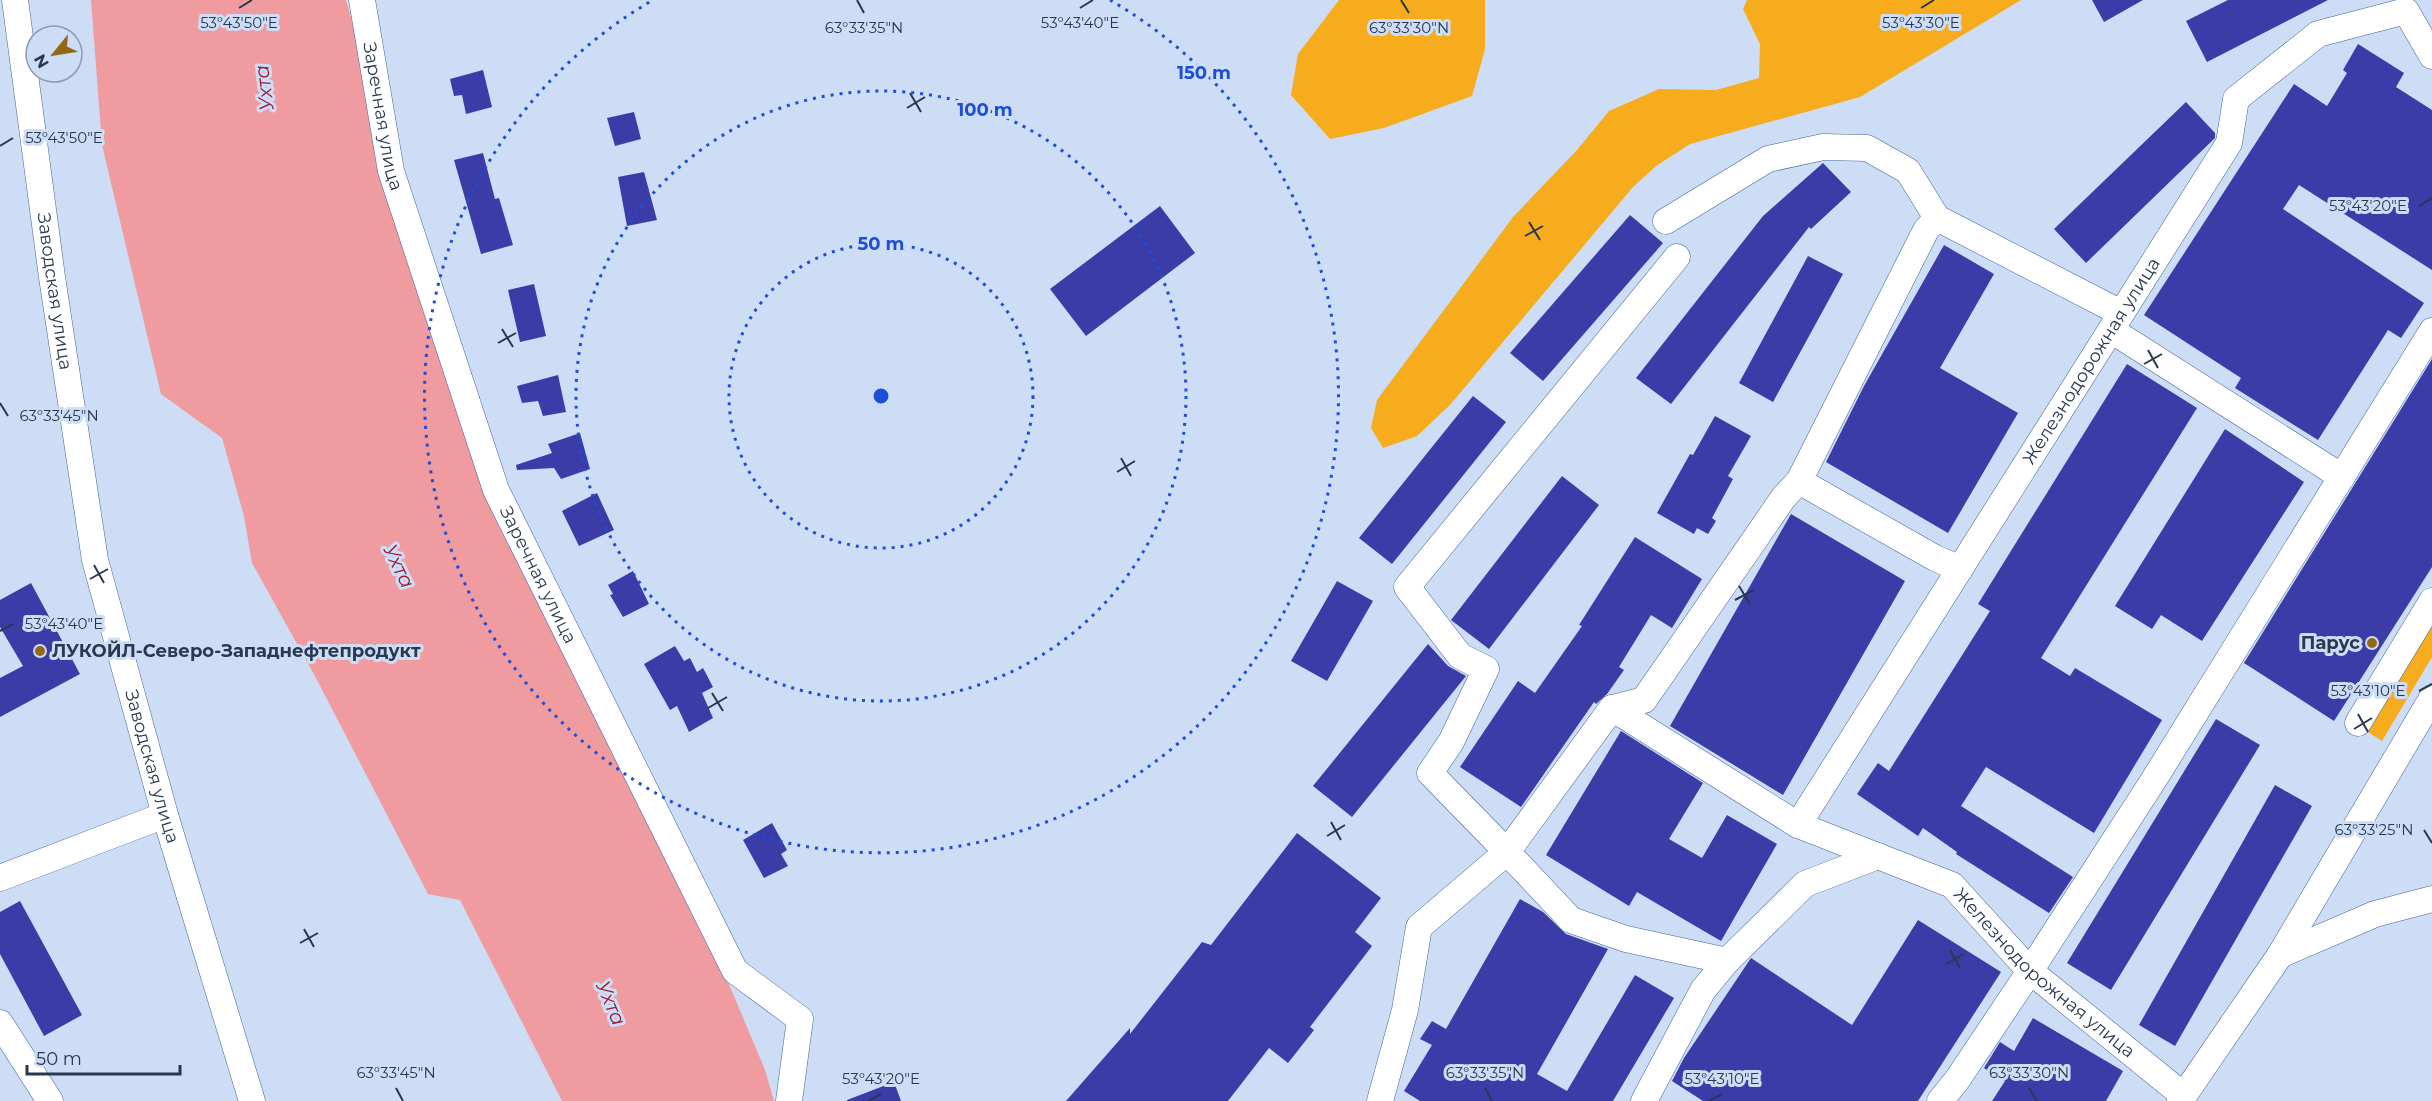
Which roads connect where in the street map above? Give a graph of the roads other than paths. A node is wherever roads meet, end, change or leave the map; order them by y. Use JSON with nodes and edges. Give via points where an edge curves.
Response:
{"nodes":[{"id":1,"x":15,"y":0,"type":"edge"},
{"id":2,"x":362,"y":0,"type":"edge"},
{"id":3,"x":2432,"y":56,"type":"edge"},
{"id":4,"x":1937,"y":218,"type":"junction"},
{"id":5,"x":1665,"y":222,"type":"dead end"},
{"id":6,"x":1677,"y":257,"type":"dead end"},
{"id":7,"x":2116,"y":322,"type":"junction"},
{"id":8,"x":2432,"y":331,"type":"edge"},
{"id":9,"x":2342,"y":477,"type":"junction"},
{"id":10,"x":1799,"y":481,"type":"junction"},
{"id":11,"x":1960,"y":569,"type":"junction"},
{"id":12,"x":2432,"y":601,"type":"edge"},
{"id":13,"x":2432,"y":698,"type":"edge"},
{"id":14,"x":1612,"y":708,"type":"junction"},
{"id":15,"x":2358,"y":723,"type":"dead end"},
{"id":16,"x":165,"y":815,"type":"junction"},
{"id":17,"x":1798,"y":825,"type":"junction"},
{"id":18,"x":1507,"y":852,"type":"junction"},
{"id":19,"x":1878,"y":856,"type":"junction"},
{"id":20,"x":0,"y":878,"type":"edge"},
{"id":21,"x":2432,"y":899,"type":"edge"},
{"id":22,"x":2280,"y":955,"type":"junction"},
{"id":23,"x":1726,"y":961,"type":"junction"},
{"id":24,"x":2030,"y":971,"type":"junction"},
{"id":25,"x":0,"y":1023,"type":"edge"},
{"id":26,"x":2182,"y":1098,"type":"edge"},
{"id":27,"x":50,"y":1101,"type":"edge"},
{"id":28,"x":252,"y":1101,"type":"edge"},
{"id":29,"x":789,"y":1101,"type":"edge"},
{"id":30,"x":1380,"y":1101,"type":"edge"},
{"id":31,"x":1644,"y":1101,"type":"edge"},
{"id":32,"x":1940,"y":1101,"type":"edge"}],
"edges":[{"from":1,"to":16,"type":"street","name":"Заводская улица","via":[[95,560]]},
{"from":2,"to":29,"type":"street","name":"Заречная улица","via":[[391,171],[496,490],[735,970],[800,1019]]},
{"from":3,"to":7,"type":"street","name":"Железнодорожная улица","via":[[2406,11],[2318,34],[2236,99],[2229,143]]},
{"from":4,"to":5,"type":"street","via":[[1908,171],[1867,148],[1823,147],[1768,159]]},
{"from":4,"to":7,"type":"street"},
{"from":4,"to":10,"type":"street","via":[[1926,230]]},
{"from":6,"to":18,"type":"street","via":[[1407,587],[1460,656],[1486,669],[1451,742],[1430,773]]},
{"from":7,"to":9,"type":"street"},
{"from":7,"to":11,"type":"street","name":"Железнодорожная улица"},
{"from":8,"to":9,"type":"street"},
{"from":9,"to":24,"type":"street"},
{"from":10,"to":11,"type":"street"},
{"from":10,"to":14,"type":"street","via":[[1784,497],[1644,700]]},
{"from":11,"to":17,"type":"street","name":"Железнодорожная улица"},
{"from":12,"to":15,"type":"street"},
{"from":13,"to":22,"type":"street","name":"Железнодорожная улица"},
{"from":14,"to":17,"type":"street","name":"Железнодорожная улица"},
{"from":14,"to":18,"type":"street"},
{"from":16,"to":20,"type":"street"},
{"from":16,"to":28,"type":"street","name":"Заводская улица"},
{"from":17,"to":19,"type":"street","name":"Железнодорожная улица"},
{"from":18,"to":23,"type":"street","via":[[1571,920],[1626,939]]},
{"from":18,"to":30,"type":"street","via":[[1419,927],[1406,1010]]},
{"from":19,"to":23,"type":"street","via":[[1805,884]]},
{"from":19,"to":24,"type":"street","name":"Железнодорожная улица","via":[[1952,885]]},
{"from":21,"to":22,"type":"street","via":[[2375,914]]},
{"from":22,"to":26,"type":"street","name":"Железнодорожная улица"},
{"from":23,"to":31,"type":"street","via":[[1703,990]]},
{"from":24,"to":26,"type":"street","name":"Железнодорожная улица"},
{"from":24,"to":32,"type":"street"},
{"from":25,"to":27,"type":"street"}]}
